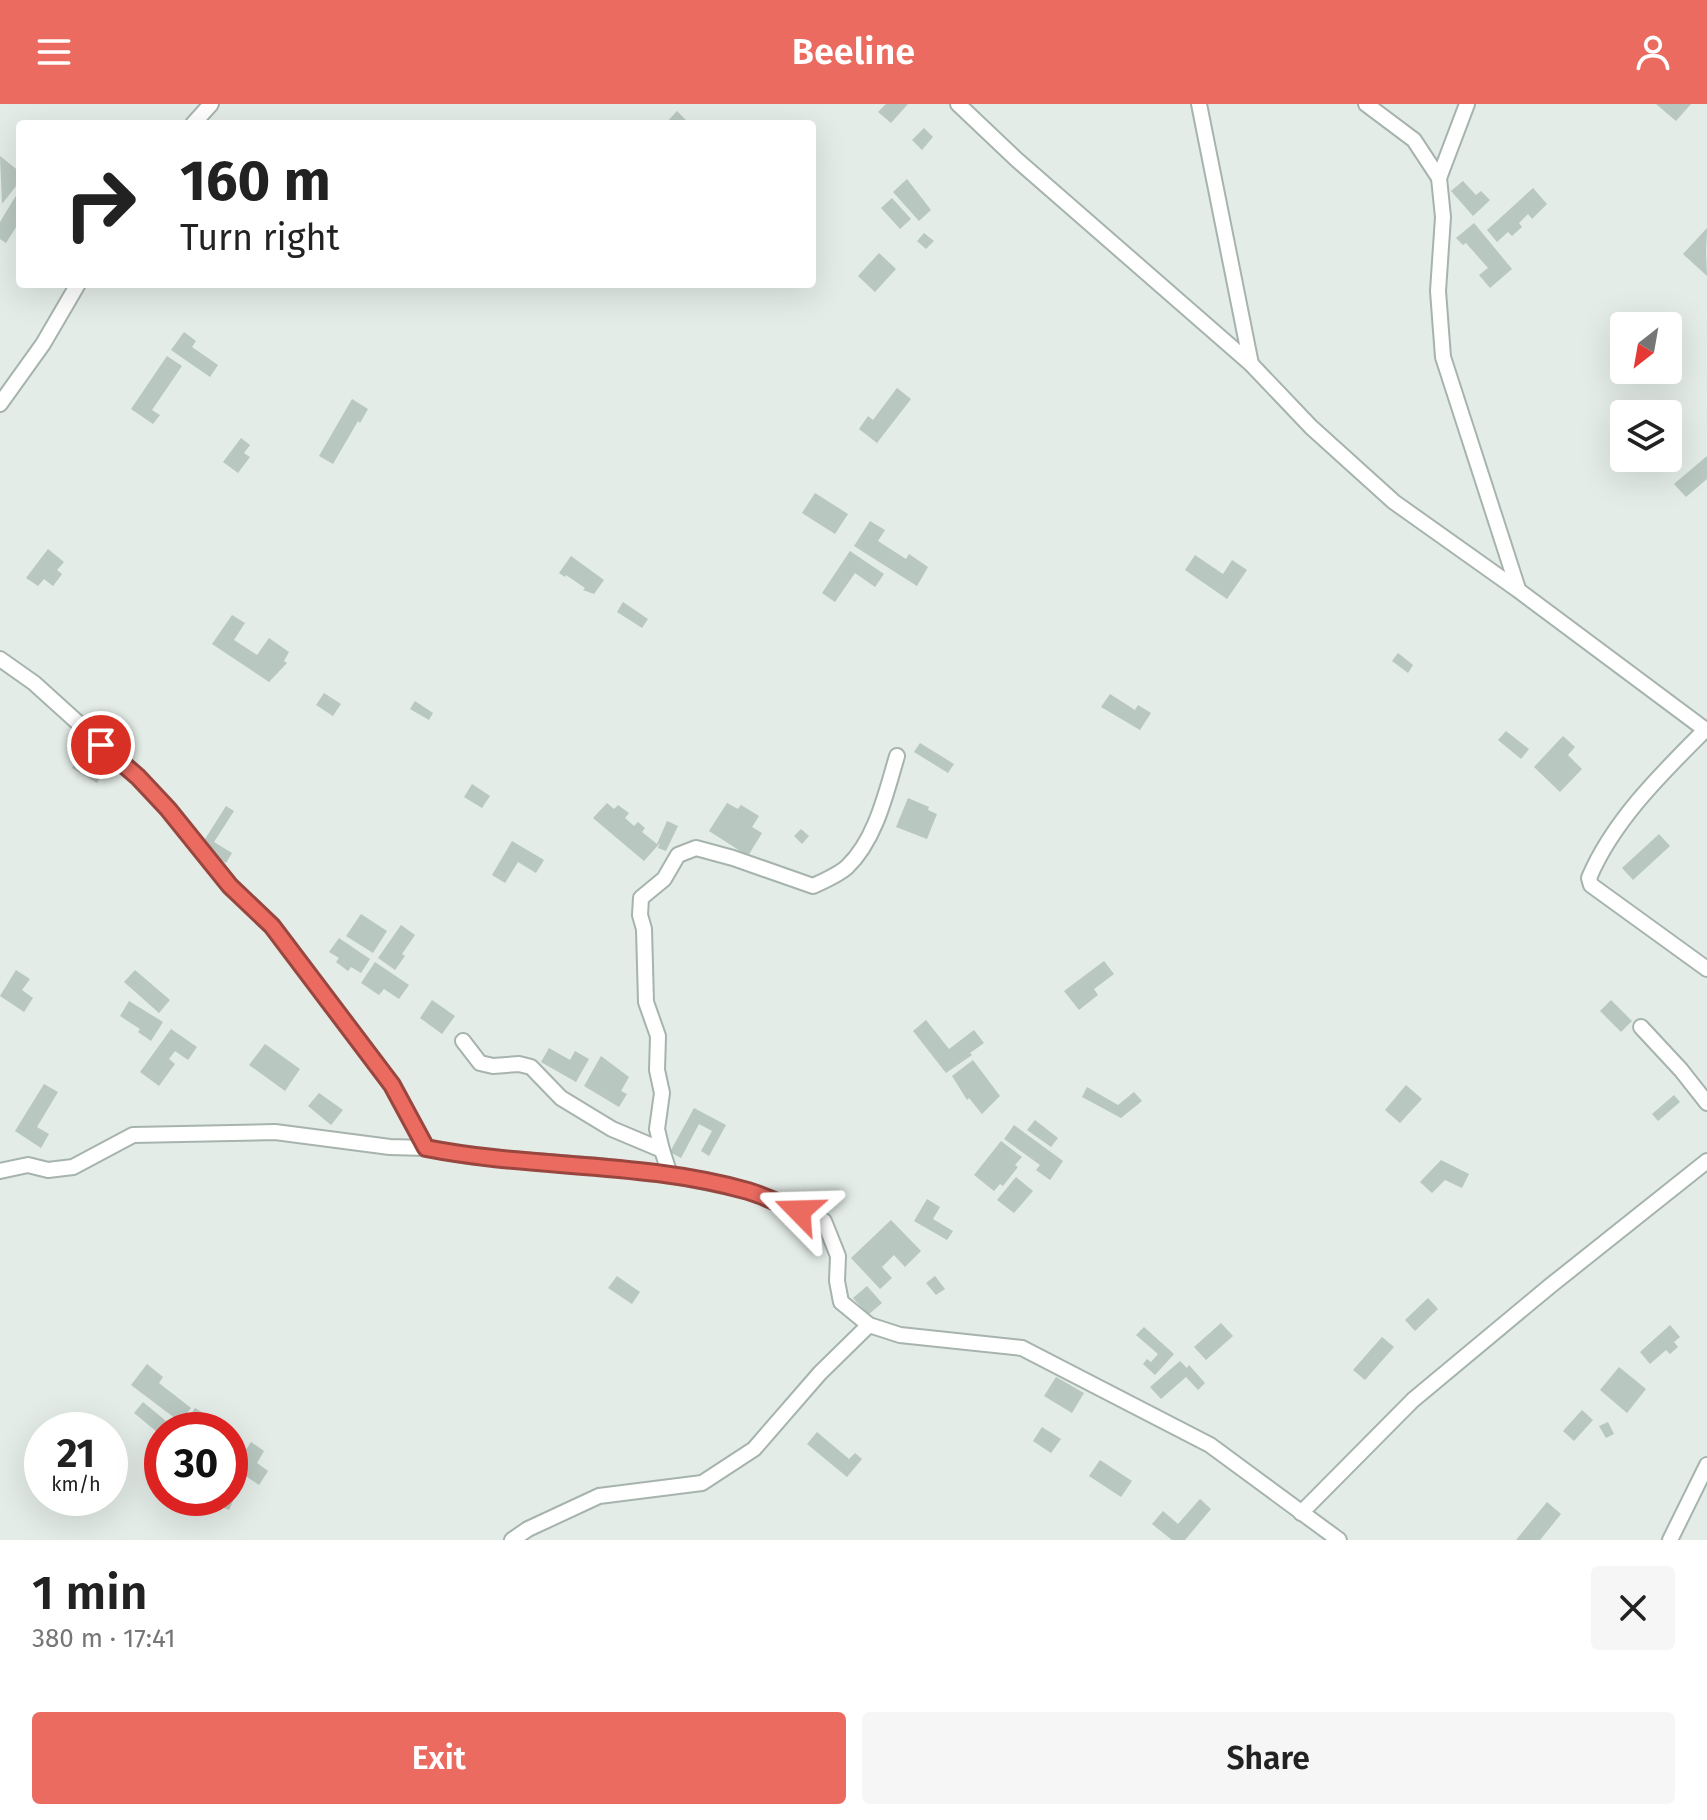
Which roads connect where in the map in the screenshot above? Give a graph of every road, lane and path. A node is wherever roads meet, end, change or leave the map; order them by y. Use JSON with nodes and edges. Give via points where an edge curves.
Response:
{"nodes":[{"id":1,"x":211,"y":104,"type":"edge"},
{"id":2,"x":958,"y":104,"type":"edge"},
{"id":3,"x":1199,"y":104,"type":"edge"},
{"id":4,"x":1366,"y":104,"type":"edge"},
{"id":5,"x":1467,"y":104,"type":"edge"},
{"id":6,"x":197,"y":120,"type":"edge"},
{"id":7,"x":1439,"y":178,"type":"junction"},
{"id":8,"x":76,"y":288,"type":"edge"},
{"id":9,"x":1251,"y":364,"type":"junction"},
{"id":10,"x":0,"y":404,"type":"edge"},
{"id":11,"x":1518,"y":590,"type":"junction"},
{"id":12,"x":0,"y":659,"type":"edge"},
{"id":13,"x":1706,"y":731,"type":"edge"},
{"id":14,"x":897,"y":756,"type":"dead end"},
{"id":15,"x":1707,"y":969,"type":"edge"},
{"id":16,"x":1641,"y":1027,"type":"dead end"},
{"id":17,"x":463,"y":1041,"type":"dead end"},
{"id":18,"x":1707,"y":1103,"type":"edge"},
{"id":19,"x":426,"y":1148,"type":"junction"},
{"id":20,"x":662,"y":1150,"type":"junction"},
{"id":21,"x":1707,"y":1161,"type":"edge"},
{"id":22,"x":0,"y":1171,"type":"edge"},
{"id":23,"x":670,"y":1175,"type":"junction"},
{"id":24,"x":869,"y":1325,"type":"junction"},
{"id":25,"x":1707,"y":1465,"type":"edge"},
{"id":26,"x":1301,"y":1513,"type":"junction"},
{"id":27,"x":512,"y":1540,"type":"edge"},
{"id":28,"x":1339,"y":1540,"type":"edge"},
{"id":29,"x":1670,"y":1540,"type":"edge"}],
"edges":[{"from":1,"to":6,"type":"street"},
{"from":2,"to":9,"type":"street"},
{"from":3,"to":9,"type":"street"},
{"from":4,"to":7,"type":"street","via":[[1414,140]]},
{"from":5,"to":7,"type":"street"},
{"from":7,"to":11,"type":"street","via":[[1443,357]]},
{"from":8,"to":10,"type":"street"},
{"from":9,"to":11,"type":"street","via":[[1394,502]]},
{"from":11,"to":13,"type":"street"},
{"from":12,"to":19,"type":"street","via":[[138,777],[230,886],[272,926],[392,1085]]},
{"from":13,"to":15,"type":"street","via":[[1648,787],[1589,878],[1591,885]]},
{"from":14,"to":20,"type":"street","via":[[869,836],[846,868],[813,886],[696,848],[678,855],[664,879],[641,898],[646,1002],[658,1036],[662,1093],[657,1129]]},
{"from":16,"to":18,"type":"street"},
{"from":17,"to":20,"type":"street","via":[[480,1063],[531,1067],[561,1098],[612,1129]]},
{"from":19,"to":22,"type":"street","via":[[275,1132],[133,1135],[73,1167],[48,1170],[28,1165]]},
{"from":19,"to":23,"type":"street"},
{"from":20,"to":23,"type":"street"},
{"from":21,"to":26,"type":"street","via":[[1413,1400]]},
{"from":23,"to":24,"type":"street","via":[[749,1191],[824,1221],[838,1256],[841,1302]]},
{"from":24,"to":26,"type":"street","via":[[900,1335],[1022,1348],[1210,1445]]},
{"from":24,"to":27,"type":"street","via":[[754,1449],[702,1483],[599,1496]]},
{"from":25,"to":29,"type":"street"},
{"from":26,"to":28,"type":"street"}]}
